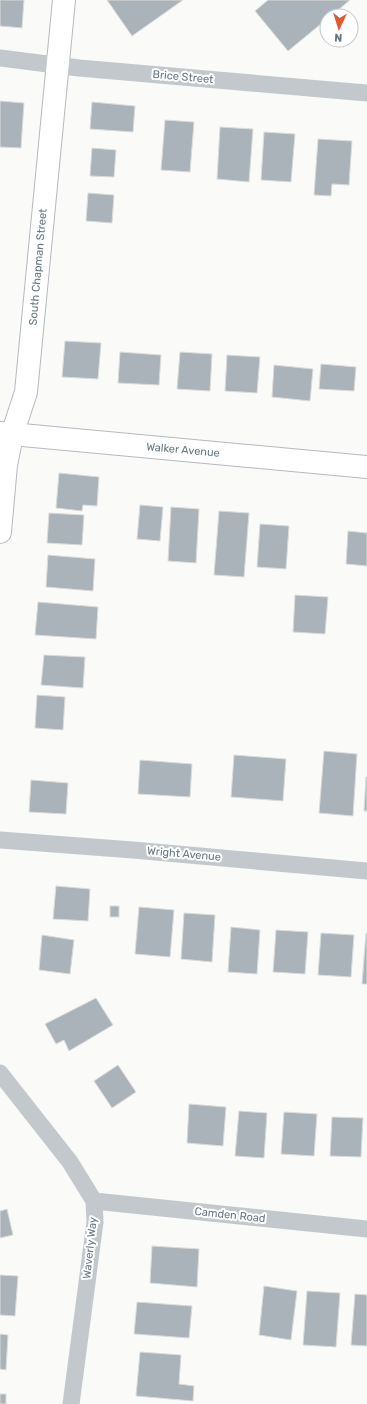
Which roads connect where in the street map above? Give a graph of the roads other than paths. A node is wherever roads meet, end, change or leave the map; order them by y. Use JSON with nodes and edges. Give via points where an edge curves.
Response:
{"nodes":[{"id":1,"x":64,"y":0,"type":"edge"},
{"id":2,"x":0,"y":58,"type":"edge"},
{"id":3,"x":57,"y":65,"type":"junction"},
{"id":4,"x":367,"y":93,"type":"edge"},
{"id":5,"x":6,"y":434,"type":"edge"},
{"id":6,"x":367,"y":467,"type":"edge"},
{"id":7,"x":0,"y":532,"type":"edge"},
{"id":8,"x":0,"y":840,"type":"edge"},
{"id":9,"x":367,"y":872,"type":"edge"},
{"id":10,"x":0,"y":1073,"type":"edge"},
{"id":11,"x":94,"y":1201,"type":"junction"},
{"id":12,"x":367,"y":1229,"type":"edge"},
{"id":13,"x":71,"y":1404,"type":"edge"}],
"edges":[{"from":1,"to":3,"type":"street","name":"South Chapman Street"},
{"from":2,"to":3,"type":"street","name":"Brice Street"},
{"from":3,"to":4,"type":"street","name":"Brice Street"},
{"from":3,"to":5,"type":"street","name":"South Chapman Street","via":[[26,392]]},
{"from":5,"to":6,"type":"street","name":"Walker Avenue"},
{"from":5,"to":7,"type":"street","name":"South Chapman Street"},
{"from":8,"to":9,"type":"street","name":"Wright Avenue"},
{"from":10,"to":11,"type":"street","name":"Waverly Way","via":[[70,1162]]},
{"from":11,"to":12,"type":"street","name":"Camden Road"},
{"from":11,"to":13,"type":"street","name":"Waverly Way","via":[[95,1222]]}]}
